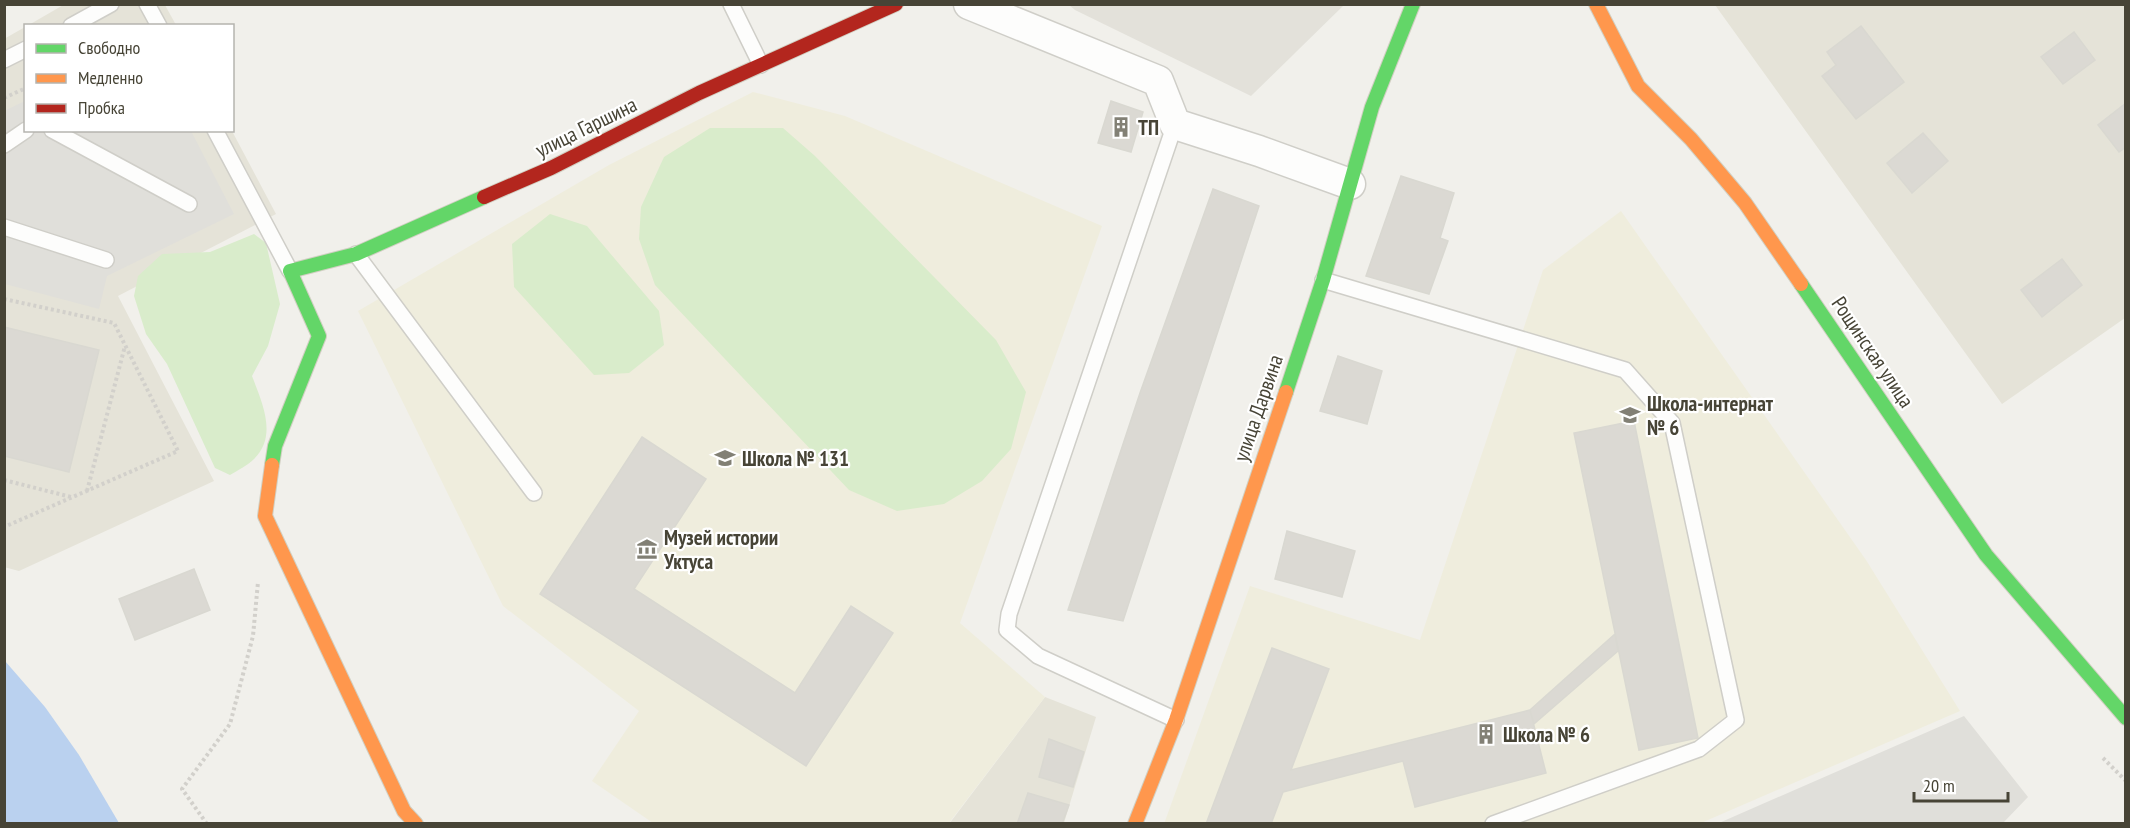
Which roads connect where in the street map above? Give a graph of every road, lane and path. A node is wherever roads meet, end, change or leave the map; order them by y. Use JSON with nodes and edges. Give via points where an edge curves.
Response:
{"nodes":[{"id":1,"x":111,"y":4,"type":"edge"},
{"id":2,"x":147,"y":4,"type":"edge"},
{"id":3,"x":731,"y":4,"type":"edge"},
{"id":4,"x":896,"y":4,"type":"edge"},
{"id":5,"x":969,"y":4,"type":"edge"},
{"id":6,"x":1413,"y":4,"type":"edge"},
{"id":7,"x":1596,"y":4,"type":"edge"},
{"id":8,"x":75,"y":24,"type":"edge"},
{"id":9,"x":158,"y":24,"type":"edge"},
{"id":10,"x":24,"y":50,"type":"edge"},
{"id":11,"x":4,"y":60,"type":"edge"},
{"id":12,"x":761,"y":65,"type":"junction"},
{"id":13,"x":24,"y":89,"type":"edge"},
{"id":14,"x":4,"y":98,"type":"edge"},
{"id":15,"x":1175,"y":124,"type":"junction"},
{"id":16,"x":24,"y":131,"type":"edge"},
{"id":17,"x":56,"y":132,"type":"edge"},
{"id":18,"x":216,"y":132,"type":"edge"},
{"id":19,"x":4,"y":145,"type":"edge"},
{"id":20,"x":1350,"y":184,"type":"junction"},
{"id":21,"x":189,"y":204,"type":"dead end"},
{"id":22,"x":4,"y":227,"type":"edge"},
{"id":23,"x":356,"y":254,"type":"junction"},
{"id":24,"x":106,"y":260,"type":"dead end"},
{"id":25,"x":290,"y":271,"type":"junction"},
{"id":26,"x":1323,"y":280,"type":"junction"},
{"id":27,"x":4,"y":299,"type":"edge"},
{"id":28,"x":126,"y":346,"type":"junction"},
{"id":29,"x":4,"y":480,"type":"edge"},
{"id":30,"x":87,"y":491,"type":"junction"},
{"id":31,"x":534,"y":493,"type":"dead end"},
{"id":32,"x":72,"y":497,"type":"junction"},
{"id":33,"x":4,"y":527,"type":"edge"},
{"id":34,"x":259,"y":571,"type":"dead end"},
{"id":35,"x":2126,"y":718,"type":"edge"},
{"id":36,"x":1176,"y":720,"type":"junction"},
{"id":37,"x":2103,"y":758,"type":"dead end"},
{"id":38,"x":2126,"y":781,"type":"edge"},
{"id":39,"x":207,"y":824,"type":"edge"},
{"id":40,"x":416,"y":824,"type":"edge"},
{"id":41,"x":1135,"y":824,"type":"edge"},
{"id":42,"x":1493,"y":824,"type":"edge"}],
"edges":[{"from":1,"to":8,"type":"lane"},
{"from":2,"to":9,"type":"lane"},
{"from":3,"to":12,"type":"lane"},
{"from":4,"to":12,"type":"street","name":"улица Гаршина"},
{"from":5,"to":15,"type":"street","via":[[1158,81]]},
{"from":6,"to":20,"type":"street","name":"улица Дарвина","via":[[1372,106]]},
{"from":7,"to":35,"type":"street","name":"Рощинская улица","via":[[1638,86],[1691,139],[1745,203],[1986,555]]},
{"from":10,"to":11,"type":"lane"},
{"from":12,"to":23,"type":"street","name":"улица Гаршина","via":[[551,168]]},
{"from":13,"to":14,"type":"path"},
{"from":15,"to":20,"type":"street"},
{"from":15,"to":36,"type":"lane","via":[[1009,614],[1007,630],[1038,656]]},
{"from":16,"to":19,"type":"lane"},
{"from":17,"to":21,"type":"lane"},
{"from":18,"to":25,"type":"lane"},
{"from":20,"to":26,"type":"street","name":"улица Дарвина"},
{"from":22,"to":24,"type":"lane"},
{"from":23,"to":25,"type":"street","name":"улица Гаршина"},
{"from":23,"to":31,"type":"lane"},
{"from":25,"to":40,"type":"street","via":[[320,336],[275,447],[265,516],[404,811]]},
{"from":26,"to":36,"type":"street","name":"улица Дарвина"},
{"from":26,"to":42,"type":"lane","via":[[1625,370],[1672,423],[1736,720],[1699,749]]},
{"from":27,"to":28,"type":"path","via":[[114,323]]},
{"from":28,"to":30,"type":"path"},
{"from":28,"to":30,"type":"path","via":[[178,451]]},
{"from":29,"to":32,"type":"path"},
{"from":30,"to":32,"type":"path"},
{"from":32,"to":33,"type":"path"},
{"from":34,"to":39,"type":"path","via":[[253,636],[230,724],[182,789]]},
{"from":36,"to":41,"type":"street","name":"улица Дарвина"},
{"from":37,"to":38,"type":"path"}]}
